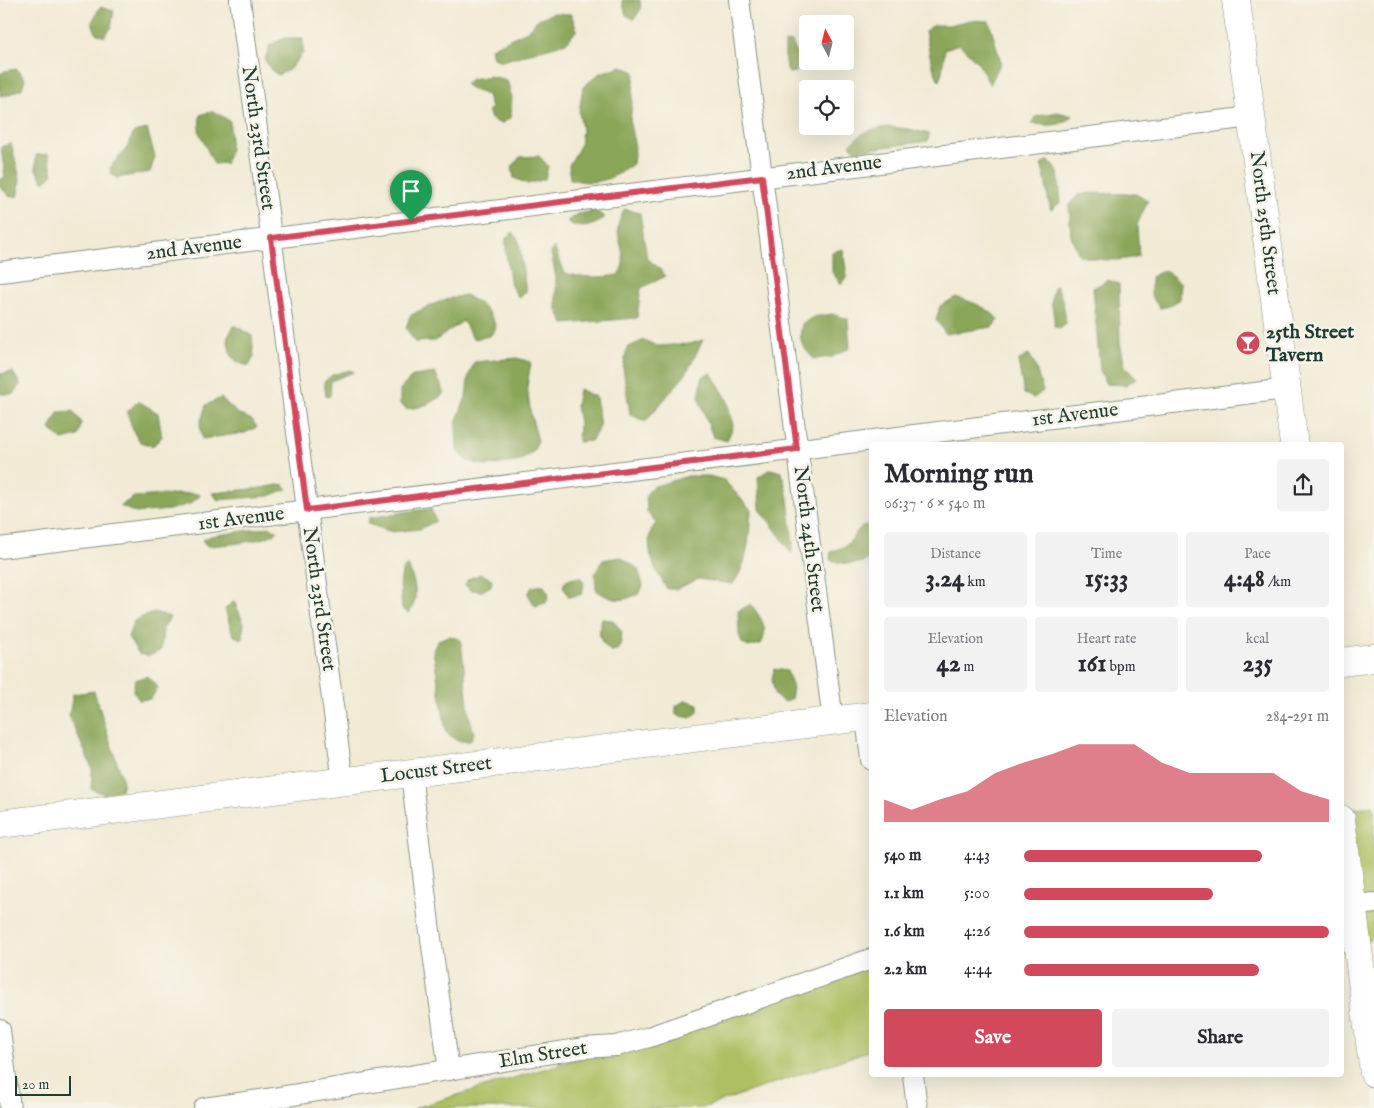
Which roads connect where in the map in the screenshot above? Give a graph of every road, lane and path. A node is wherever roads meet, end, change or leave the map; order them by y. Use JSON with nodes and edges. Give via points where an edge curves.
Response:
{"nodes":[{"id":1,"x":240,"y":0,"type":"edge"},
{"id":2,"x":739,"y":0,"type":"edge"},
{"id":3,"x":1236,"y":0,"type":"edge"},
{"id":4,"x":1251,"y":117,"type":"junction"},
{"id":5,"x":762,"y":177,"type":"junction"},
{"id":6,"x":271,"y":238,"type":"junction"},
{"id":7,"x":0,"y":272,"type":"edge"},
{"id":8,"x":1286,"y":389,"type":"junction"},
{"id":9,"x":1294,"y":442,"type":"edge"},
{"id":10,"x":797,"y":449,"type":"junction"},
{"id":11,"x":307,"y":510,"type":"junction"},
{"id":12,"x":0,"y":548,"type":"edge"},
{"id":13,"x":1374,"y":658,"type":"edge"},
{"id":14,"x":1344,"y":662,"type":"edge"},
{"id":15,"x":869,"y":717,"type":"edge"},
{"id":16,"x":833,"y":721,"type":"junction"},
{"id":17,"x":411,"y":773,"type":"junction"},
{"id":18,"x":343,"y":782,"type":"junction"},
{"id":19,"x":0,"y":824,"type":"edge"},
{"id":20,"x":1344,"y":831,"type":"edge"},
{"id":21,"x":1363,"y":904,"type":"edge"},
{"id":22,"x":1348,"y":940,"type":"edge"},
{"id":23,"x":869,"y":960,"type":"edge"},
{"id":24,"x":0,"y":1030,"type":"edge"},
{"id":25,"x":450,"y":1070,"type":"junction"},
{"id":26,"x":1374,"y":1073,"type":"edge"},
{"id":27,"x":913,"y":1077,"type":"edge"},
{"id":28,"x":10,"y":1108,"type":"edge"},
{"id":29,"x":204,"y":1108,"type":"edge"},
{"id":30,"x":917,"y":1108,"type":"edge"}],
"edges":[{"from":1,"to":6,"type":"street","name":"North 23rd Street"},
{"from":2,"to":5,"type":"street","name":"North 24th Street"},
{"from":3,"to":4,"type":"street","name":"North 25th Street"},
{"from":4,"to":5,"type":"street","name":"2nd Avenue"},
{"from":4,"to":8,"type":"street","name":"North 25th Street"},
{"from":5,"to":6,"type":"street","name":"2nd Avenue"},
{"from":5,"to":10,"type":"street","name":"North 24th Street"},
{"from":6,"to":7,"type":"street","name":"2nd Avenue"},
{"from":6,"to":11,"type":"street","name":"North 23rd Street"},
{"from":8,"to":9,"type":"street","name":"North 25th Street"},
{"from":8,"to":10,"type":"street","name":"1st Avenue"},
{"from":10,"to":11,"type":"street","name":"1st Avenue"},
{"from":10,"to":16,"type":"street","name":"North 24th Street"},
{"from":11,"to":12,"type":"street","name":"1st Avenue"},
{"from":11,"to":18,"type":"street","name":"North 23rd Street"},
{"from":13,"to":14,"type":"street"},
{"from":15,"to":16,"type":"street","name":"Locust Street"},
{"from":16,"to":17,"type":"street","name":"Locust Street"},
{"from":17,"to":18,"type":"street","name":"Locust Street"},
{"from":17,"to":25,"type":"street"},
{"from":18,"to":19,"type":"street","name":"Locust Street"},
{"from":20,"to":21,"type":"street"},
{"from":21,"to":22,"type":"street"},
{"from":22,"to":26,"type":"street"},
{"from":23,"to":25,"type":"street","name":"Elm Street","via":[[616,1046],[583,1048]]},
{"from":24,"to":28,"type":"street"},
{"from":25,"to":29,"type":"street","name":"Elm Street"},
{"from":27,"to":30,"type":"street"}]}
